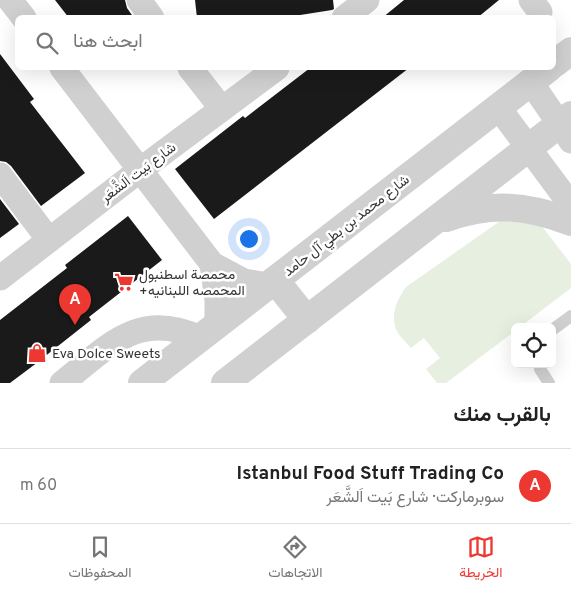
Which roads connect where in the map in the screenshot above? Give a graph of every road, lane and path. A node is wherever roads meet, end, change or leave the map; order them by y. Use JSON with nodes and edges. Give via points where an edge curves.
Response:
{"nodes":[{"id":1,"x":10,"y":0,"type":"edge"},
{"id":2,"x":139,"y":0,"type":"edge"},
{"id":3,"x":367,"y":0,"type":"edge"},
{"id":4,"x":22,"y":15,"type":"edge"},
{"id":5,"x":150,"y":15,"type":"edge"},
{"id":6,"x":348,"y":15,"type":"edge"},
{"id":7,"x":571,"y":51,"type":"edge"},
{"id":8,"x":556,"y":62,"type":"edge"},
{"id":9,"x":64,"y":70,"type":"edge"},
{"id":10,"x":192,"y":70,"type":"edge"},
{"id":11,"x":274,"y":70,"type":"edge"},
{"id":12,"x":540,"y":74,"type":"edge"},
{"id":13,"x":498,"y":107,"type":"junction"},
{"id":14,"x":222,"y":109,"type":"junction"},
{"id":15,"x":567,"y":127,"type":"edge"},
{"id":16,"x":528,"y":147,"type":"junction"},
{"id":17,"x":140,"y":170,"type":"junction"},
{"id":18,"x":0,"y":175,"type":"edge"},
{"id":19,"x":571,"y":205,"type":"edge"},
{"id":20,"x":433,"y":222,"type":"junction"},
{"id":21,"x":571,"y":222,"type":"edge"},
{"id":22,"x":49,"y":240,"type":"junction"},
{"id":23,"x":212,"y":264,"type":"junction"},
{"id":24,"x":0,"y":278,"type":"edge"},
{"id":25,"x":271,"y":283,"type":"junction"},
{"id":26,"x":571,"y":316,"type":"edge"},
{"id":27,"x":307,"y":320,"type":"junction"},
{"id":28,"x":556,"y":327,"type":"edge"},
{"id":29,"x":209,"y":331,"type":"junction"},
{"id":30,"x":540,"y":368,"type":"edge"},
{"id":31,"x":62,"y":383,"type":"edge"},
{"id":32,"x":142,"y":383,"type":"edge"},
{"id":33,"x":225,"y":383,"type":"edge"},
{"id":34,"x":549,"y":383,"type":"edge"}],
"edges":[{"from":1,"to":4,"type":"street"},
{"from":2,"to":5,"type":"street"},
{"from":3,"to":6,"type":"street"},
{"from":7,"to":8,"type":"street"},
{"from":9,"to":17,"type":"street"},
{"from":10,"to":14,"type":"street"},
{"from":11,"to":14,"type":"street","name":"شارع بَيت اَلشَّعَر"},
{"from":12,"to":13,"type":"street","name":"شارع محمد بن بطي آل حامد"},
{"from":12,"to":15,"type":"street"},
{"from":13,"to":16,"type":"street"},
{"from":13,"to":25,"type":"street","name":"شارع محمد بن بطي آل حامد"},
{"from":14,"to":17,"type":"street","name":"شارع بَيت اَلشَّعَر"},
{"from":15,"to":16,"type":"street"},
{"from":16,"to":19,"type":"street"},
{"from":16,"to":20,"type":"street"},
{"from":17,"to":22,"type":"street","name":"شارع بَيت اَلشَّعَر"},
{"from":17,"to":23,"type":"street"},
{"from":18,"to":22,"type":"street"},
{"from":20,"to":21,"type":"street","via":[[474,209],[496,207],[539,211]]},
{"from":20,"to":27,"type":"street"},
{"from":22,"to":24,"type":"street","name":"شارع بَيت اَلشَّعَر"},
{"from":23,"to":25,"type":"street","via":[[244,281]]},
{"from":23,"to":29,"type":"street","via":[[217,300]]},
{"from":25,"to":27,"type":"street"},
{"from":25,"to":29,"type":"street","name":"شارع محمد بن بطي آل حامد"},
{"from":26,"to":28,"type":"lane"},
{"from":27,"to":33,"type":"street"},
{"from":29,"to":31,"type":"street","via":[[168,327],[135,331],[120,338]]},
{"from":29,"to":32,"type":"street","name":"شارع محمد بن بطي آل حامد"},
{"from":30,"to":34,"type":"lane"}]}
